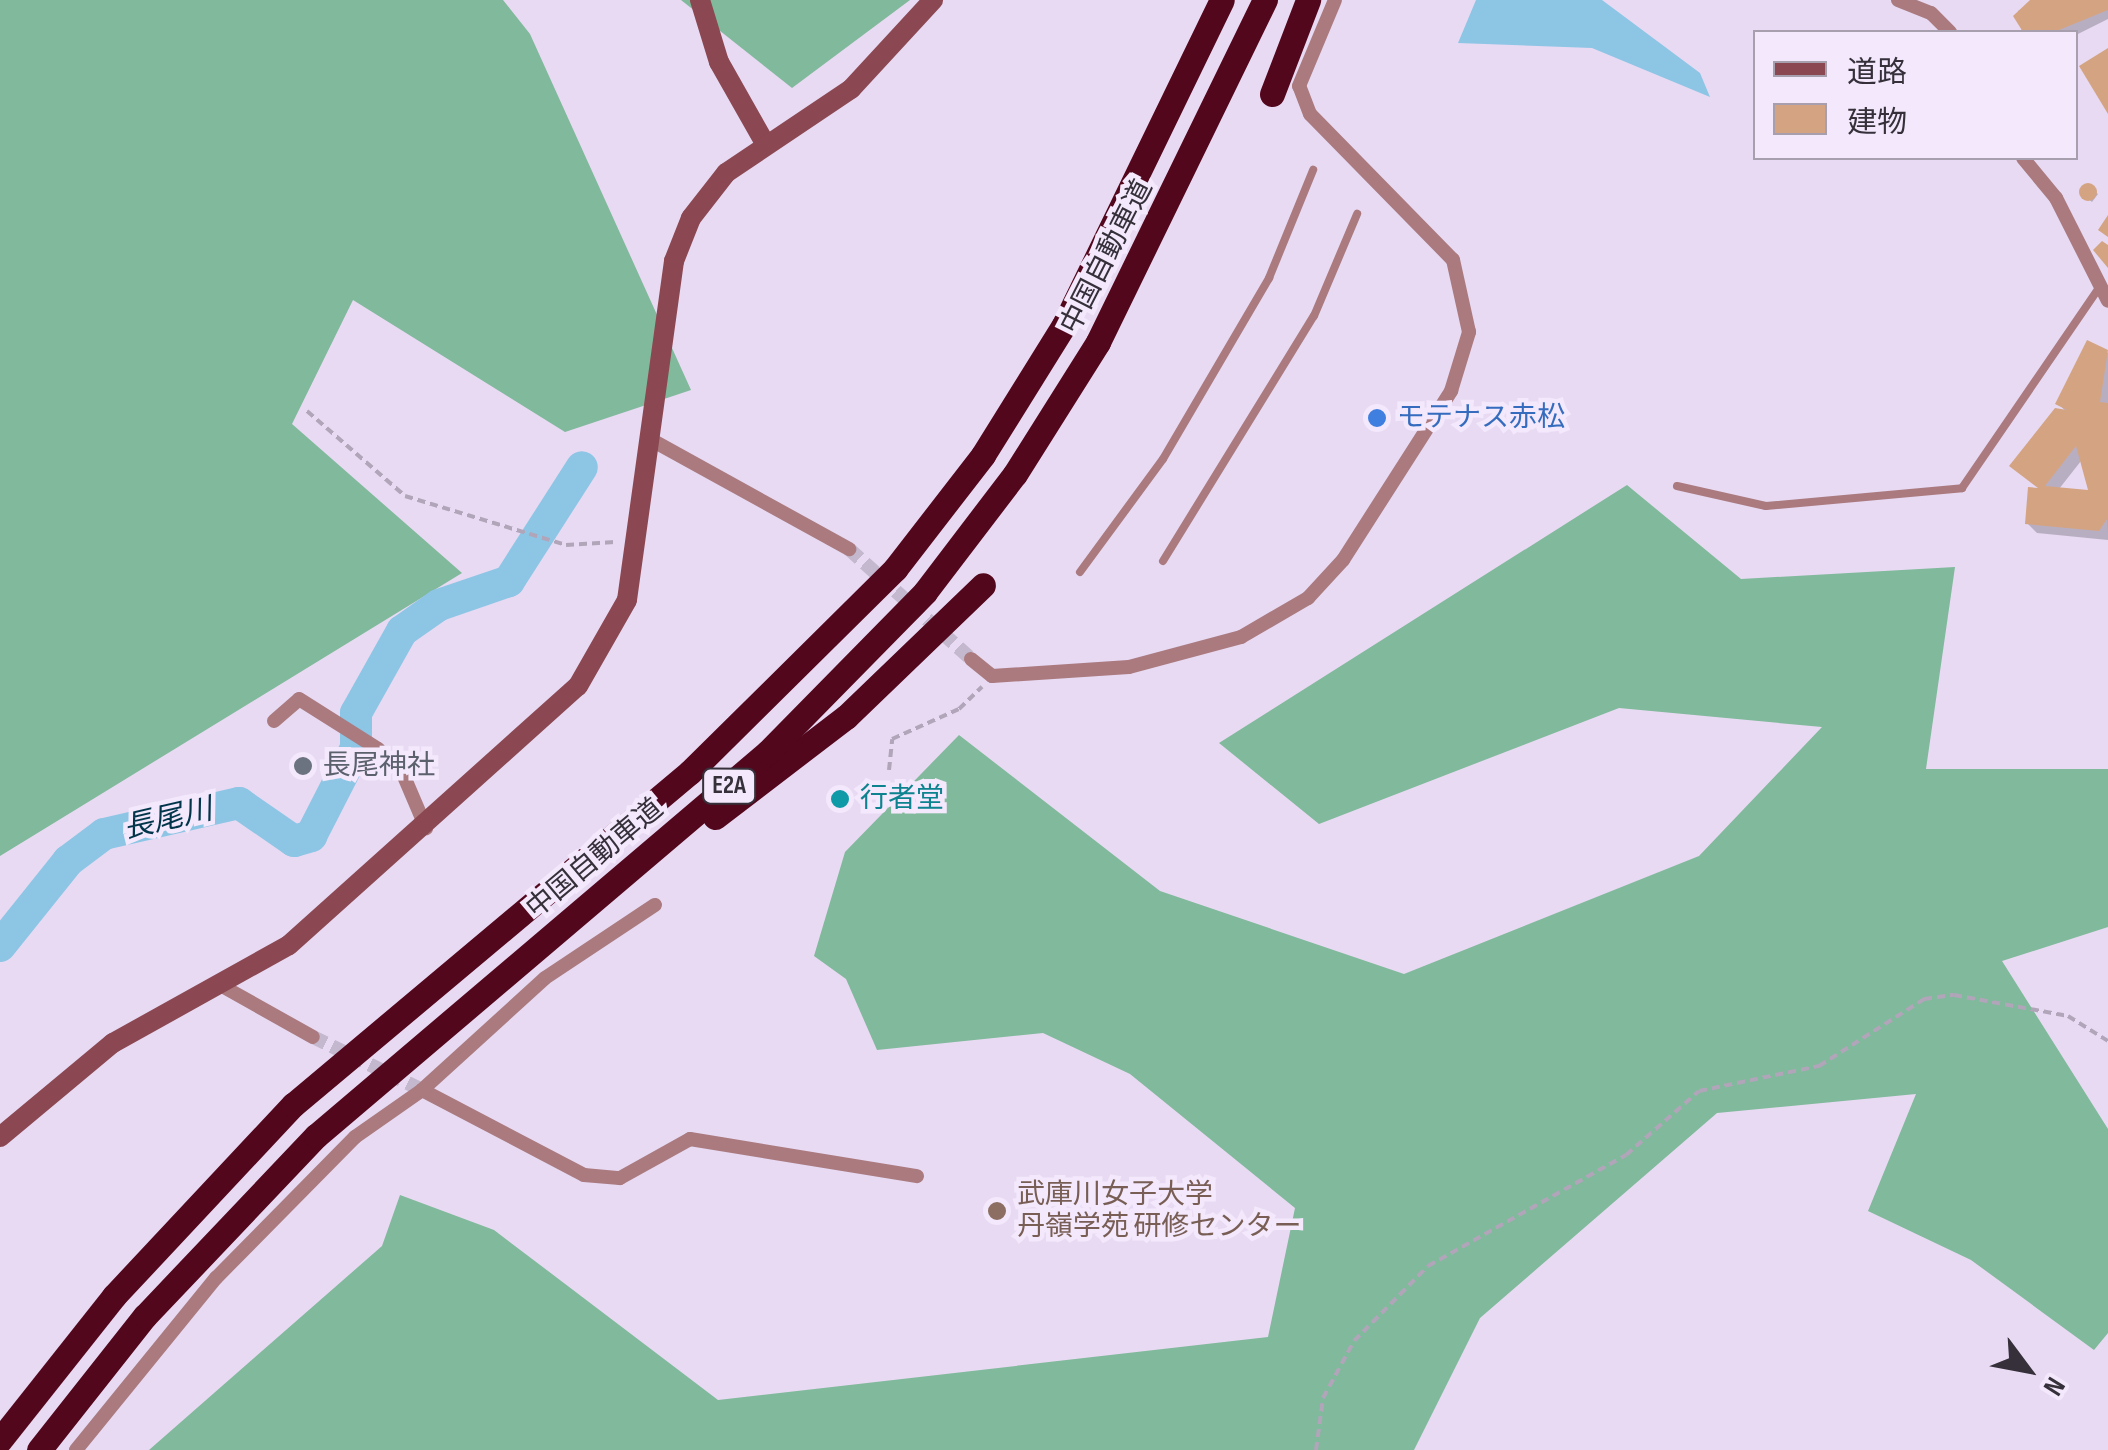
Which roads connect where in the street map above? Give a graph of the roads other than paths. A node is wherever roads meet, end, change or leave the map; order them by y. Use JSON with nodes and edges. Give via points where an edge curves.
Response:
{"nodes":[{"id":1,"x":700,"y":0,"type":"edge"},
{"id":2,"x":932,"y":0,"type":"edge"},
{"id":3,"x":1214,"y":0,"type":"edge"},
{"id":4,"x":1222,"y":0,"type":"edge"},
{"id":5,"x":1265,"y":0,"type":"edge"},
{"id":6,"x":1308,"y":0,"type":"edge"},
{"id":7,"x":1335,"y":0,"type":"edge"},
{"id":8,"x":1898,"y":0,"type":"edge"},
{"id":9,"x":1948,"y":30,"type":"edge"},
{"id":10,"x":1272,"y":94,"type":"dead end"},
{"id":11,"x":1174,"y":103,"type":"junction"},
{"id":12,"x":766,"y":146,"type":"junction"},
{"id":13,"x":2025,"y":160,"type":"edge"},
{"id":14,"x":1313,"y":170,"type":"dead end"},
{"id":15,"x":1357,"y":214,"type":"dead end"},
{"id":16,"x":2099,"y":288,"type":"junction"},
{"id":17,"x":2108,"y":301,"type":"edge"},
{"id":18,"x":648,"y":438,"type":"junction"},
{"id":19,"x":1677,"y":486,"type":"dead end"},
{"id":20,"x":849,"y":549,"type":"tunnel mouth"},
{"id":21,"x":1163,"y":561,"type":"dead end"},
{"id":22,"x":1080,"y":572,"type":"dead end"},
{"id":23,"x":983,"y":585,"type":"dead end"},
{"id":24,"x":970,"y":659,"type":"tunnel mouth"},
{"id":25,"x":274,"y":721,"type":"dead end"},
{"id":26,"x":426,"y":828,"type":"junction"},
{"id":27,"x":588,"y":905,"type":"junction"},
{"id":28,"x":656,"y":905,"type":"dead end"},
{"id":29,"x":222,"y":986,"type":"junction"},
{"id":30,"x":312,"y":1037,"type":"tunnel mouth"},
{"id":31,"x":422,"y":1090,"type":"junction"},
{"id":32,"x":0,"y":1137,"type":"edge"},
{"id":33,"x":917,"y":1176,"type":"dead end"},
{"id":34,"x":0,"y":1440,"type":"edge"},
{"id":35,"x":39,"y":1450,"type":"edge"},
{"id":36,"x":76,"y":1450,"type":"edge"}],
"edges":[{"from":1,"to":12,"type":"street","via":[[719,62]]},
{"from":2,"to":12,"type":"street","via":[[851,89]]},
{"from":3,"to":11,"type":"highway"},
{"from":4,"to":11,"type":"highway","name":"中国自動車道","number":"E2A"},
{"from":5,"to":27,"type":"highway","name":"中国自動車道","number":"E2A","via":[[1098,342],[974,532],[825,699]]},
{"from":6,"to":10,"type":"highway"},
{"from":7,"to":24,"type":"street","via":[[1299,86],[1310,114],[1452,260],[1469,332],[1452,391],[1364,530],[1308,598],[1187,655],[992,676]]},
{"from":8,"to":9,"type":"street","via":[[1932,12]]},
{"from":11,"to":34,"type":"highway","name":"中国自動車道","number":"E2A","via":[[1035,375],[895,569],[730,735],[293,1106],[149,1256]]},
{"from":12,"to":18,"type":"street","via":[[726,173],[691,218],[674,260]]},
{"from":13,"to":16,"type":"street","via":[[2071,223]]},
{"from":14,"to":22,"type":"lane","via":[[1269,278],[1163,460]]},
{"from":15,"to":21,"type":"lane","via":[[1314,316]]},
{"from":16,"to":17,"type":"street"},
{"from":16,"to":19,"type":"lane","via":[[1962,488],[1766,506]]},
{"from":18,"to":20,"type":"street"},
{"from":18,"to":26,"type":"street","via":[[627,600],[597,660]]},
{"from":23,"to":27,"type":"highway","via":[[846,717]]},
{"from":25,"to":26,"type":"street","via":[[300,699],[378,749],[403,774]]},
{"from":26,"to":29,"type":"street","via":[[289,946]]},
{"from":27,"to":35,"type":"highway","name":"中国自動車道","number":"E2A","via":[[258,1193]]},
{"from":28,"to":31,"type":"street","via":[[545,978]]},
{"from":29,"to":30,"type":"street"},
{"from":29,"to":32,"type":"street","via":[[102,1051]]},
{"from":31,"to":33,"type":"street","via":[[584,1175],[620,1178],[690,1138]]},
{"from":31,"to":36,"type":"street","via":[[355,1137],[216,1278]]}]}
